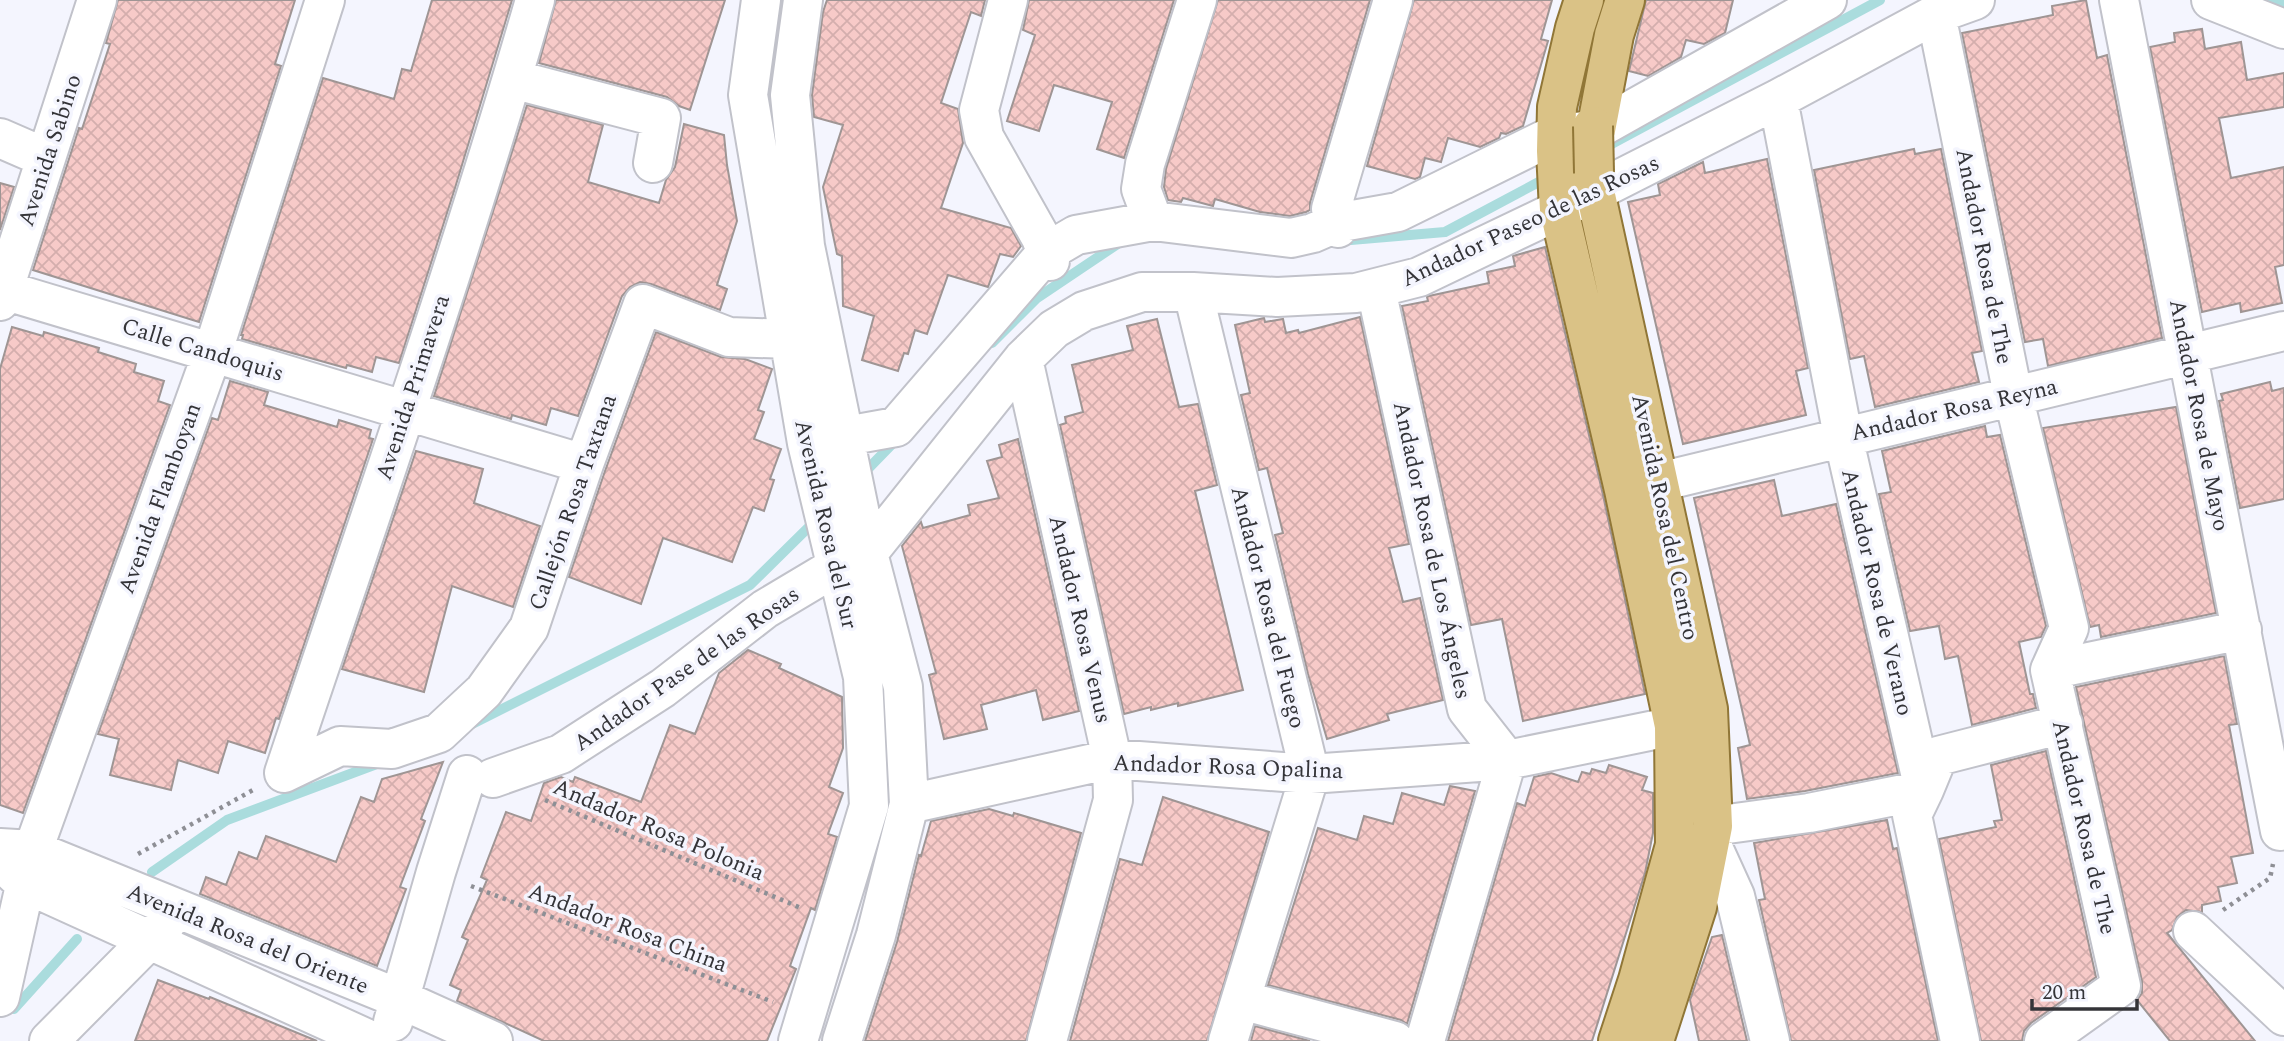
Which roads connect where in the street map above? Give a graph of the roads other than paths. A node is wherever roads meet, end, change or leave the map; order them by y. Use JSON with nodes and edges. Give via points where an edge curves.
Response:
{"nodes":[{"id":1,"x":97,"y":0,"type":"edge"},
{"id":2,"x":325,"y":0,"type":"edge"},
{"id":3,"x":535,"y":0,"type":"edge"},
{"id":4,"x":761,"y":0,"type":"edge"},
{"id":5,"x":803,"y":0,"type":"edge"},
{"id":6,"x":1008,"y":0,"type":"edge"},
{"id":7,"x":1196,"y":0,"type":"edge"},
{"id":8,"x":1393,"y":0,"type":"edge"},
{"id":9,"x":1584,"y":0,"type":"edge"},
{"id":10,"x":1625,"y":0,"type":"edge"},
{"id":11,"x":1827,"y":0,"type":"edge"},
{"id":12,"x":1975,"y":0,"type":"edge"},
{"id":13,"x":2119,"y":0,"type":"edge"},
{"id":14,"x":2211,"y":0,"type":"edge"},
{"id":15,"x":1936,"y":13,"type":"junction"},
{"id":16,"x":2284,"y":29,"type":"edge"},
{"id":17,"x":512,"y":79,"type":"junction"},
{"id":18,"x":1778,"y":99,"type":"junction"},
{"id":19,"x":1594,"y":128,"type":"junction"},
{"id":20,"x":0,"y":138,"type":"edge"},
{"id":21,"x":1556,"y":142,"type":"junction"},
{"id":22,"x":46,"y":158,"type":"junction"},
{"id":23,"x":653,"y":163,"type":"dead end"},
{"id":24,"x":1595,"y":182,"type":"junction"},
{"id":25,"x":1558,"y":200,"type":"junction"},
{"id":26,"x":1153,"y":221,"type":"junction"},
{"id":27,"x":1337,"y":226,"type":"junction"},
{"id":28,"x":1048,"y":257,"type":"junction"},
{"id":29,"x":1376,"y":289,"type":"junction"},
{"id":30,"x":1193,"y":292,"type":"junction"},
{"id":31,"x":1,"y":293,"type":"edge"},
{"id":32,"x":2284,"y":331,"type":"edge"},
{"id":33,"x":789,"y":339,"type":"junction"},
{"id":34,"x":213,"y":351,"type":"junction"},
{"id":35,"x":2188,"y":354,"type":"junction"},
{"id":36,"x":1023,"y":359,"type":"junction"},
{"id":37,"x":2013,"y":395,"type":"junction"},
{"id":38,"x":405,"y":410,"type":"junction"},
{"id":39,"x":1843,"y":436,"type":"junction"},
{"id":40,"x":827,"y":450,"type":"junction"},
{"id":41,"x":583,"y":464,"type":"junction"},
{"id":42,"x":1642,"y":486,"type":"junction"},
{"id":43,"x":848,"y":541,"type":"junction"},
{"id":44,"x":2242,"y":631,"type":"junction"},
{"id":45,"x":2050,"y":670,"type":"junction"},
{"id":46,"x":2063,"y":724,"type":"junction"},
{"id":47,"x":1674,"y":726,"type":"junction"},
{"id":48,"x":2274,"y":740,"type":"edge"},
{"id":49,"x":1112,"y":759,"type":"junction"},
{"id":50,"x":1507,"y":760,"type":"junction"},
{"id":51,"x":284,"y":772,"type":"joint"},
{"id":52,"x":1310,"y":774,"type":"junction"},
{"id":53,"x":1924,"y":790,"type":"junction"},
{"id":54,"x":909,"y":804,"type":"junction"},
{"id":55,"x":2280,"y":831,"type":"dead end"},
{"id":56,"x":1712,"y":833,"type":"junction"},
{"id":57,"x":14,"y":860,"type":"edge"},
{"id":58,"x":179,"y":911,"type":"junction"},
{"id":59,"x":2193,"y":931,"type":"road end"},
{"id":60,"x":150,"y":939,"type":"junction"},
{"id":61,"x":0,"y":997,"type":"edge"},
{"id":62,"x":400,"y":999,"type":"junction"},
{"id":63,"x":1241,"y":1000,"type":"junction"},
{"id":64,"x":2284,"y":1016,"type":"edge"},
{"id":65,"x":802,"y":1028,"type":"edge"},
{"id":66,"x":49,"y":1041,"type":"edge"},
{"id":67,"x":372,"y":1041,"type":"edge"},
{"id":68,"x":388,"y":1041,"type":"edge"},
{"id":69,"x":493,"y":1041,"type":"edge"},
{"id":70,"x":842,"y":1041,"type":"edge"},
{"id":71,"x":1047,"y":1041,"type":"edge"},
{"id":72,"x":1228,"y":1041,"type":"edge"},
{"id":73,"x":1395,"y":1041,"type":"edge"},
{"id":74,"x":1424,"y":1041,"type":"edge"},
{"id":75,"x":1618,"y":1041,"type":"edge"},
{"id":76,"x":1654,"y":1041,"type":"edge"},
{"id":77,"x":1770,"y":1041,"type":"edge"},
{"id":78,"x":1960,"y":1041,"type":"edge"},
{"id":79,"x":2043,"y":1041,"type":"edge"}],
"edges":[{"from":1,"to":22,"type":"street","name":"Avenida Sabino"},
{"from":2,"to":34,"type":"street","name":"Avenida Flamboyan"},
{"from":3,"to":17,"type":"street","name":"Avenida Primavera"},
{"from":4,"to":33,"type":"street","name":"Avenida Rosa del Sur","via":[[748,95]]},
{"from":5,"to":40,"type":"street","name":"Avenida Rosa del Sur","via":[[789,95]]},
{"from":6,"to":28,"type":"street","via":[[979,110],[981,124]]},
{"from":7,"to":26,"type":"street","via":[[1140,189]]},
{"from":8,"to":27,"type":"street","via":[[1331,209]]},
{"from":9,"to":21,"type":"main road","name":"Avenida Rosa del Centro","via":[[1557,107]]},
{"from":10,"to":19,"type":"main road","name":"Avenida Rosa del Centro"},
{"from":11,"to":19,"type":"street"},
{"from":12,"to":15,"type":"street","name":"Andador Paseo de las Rosas"},
{"from":13,"to":35,"type":"street","name":"Andador Rosa de Mayo"},
{"from":14,"to":16,"type":"street"},
{"from":15,"to":18,"type":"street","name":"Andador Paseo de las Rosas"},
{"from":15,"to":37,"type":"street","name":"Andador Rosa de The"},
{"from":17,"to":23,"type":"street","via":[[661,118]]},
{"from":17,"to":38,"type":"street","name":"Avenida Primavera"},
{"from":18,"to":24,"type":"street","name":"Andador Paseo de las Rosas"},
{"from":18,"to":39,"type":"street","name":"Andador Rosa de Verano"},
{"from":19,"to":21,"type":"street"},
{"from":19,"to":24,"type":"main road","name":"Avenida Rosa del Centro","bridge":true},
{"from":20,"to":22,"type":"street"},
{"from":21,"to":25,"type":"main road","name":"Avenida Rosa del Centro"},
{"from":21,"to":27,"type":"street","via":[[1398,212]]},
{"from":22,"to":31,"type":"street","name":"Avenida Sabino"},
{"from":24,"to":25,"type":"street","name":"Andador Paseo de las Rosas"},
{"from":24,"to":42,"type":"main road","name":"Avenida Rosa del Centro"},
{"from":25,"to":29,"type":"street","name":"Andador Paseo de las Rosas","via":[[1419,277]]},
{"from":25,"to":42,"type":"main road","name":"Avenida Rosa del Centro"},
{"from":26,"to":27,"type":"street","via":[[1291,238]]},
{"from":26,"to":28,"type":"street","via":[[1076,235]]},
{"from":28,"to":40,"type":"street","via":[[896,427]]},
{"from":29,"to":30,"type":"street","name":"Andador Paseo de las Rosas","via":[[1278,297]]},
{"from":29,"to":50,"type":"street","name":"Andador Rosa de Los Ángeles","via":[[1467,709]]},
{"from":30,"to":36,"type":"street","name":"Andador Paseo de las Rosas","via":[[1142,292],[1084,311],[1054,329]]},
{"from":30,"to":52,"type":"street","name":"Andador Rosa del Fuego"},
{"from":31,"to":34,"type":"street","name":"Calle Candoquis"},
{"from":32,"to":35,"type":"street","name":"Andador Rosa Reyna"},
{"from":33,"to":40,"type":"street","name":"Avenida Rosa del Sur"},
{"from":33,"to":41,"type":"street","name":"Callejón Rosa Taxtana","via":[[729,337],[643,304]]},
{"from":34,"to":38,"type":"street","name":"Calle Candoquis"},
{"from":34,"to":57,"type":"street","name":"Avenida Flamboyan"},
{"from":35,"to":37,"type":"street","name":"Andador Rosa Reyna"},
{"from":35,"to":44,"type":"street","name":"Andador Rosa de Mayo"},
{"from":36,"to":43,"type":"street","name":"Andador Paseo de las Rosas"},
{"from":36,"to":49,"type":"street","name":"Andador Rosa Venus"},
{"from":37,"to":39,"type":"street","name":"Andador Rosa Reyna"},
{"from":37,"to":45,"type":"street","name":"Andador Rosa de The","via":[[2069,628]]},
{"from":38,"to":41,"type":"street","name":"Calle Candoquis"},
{"from":38,"to":51,"type":"street","name":"Avenida Primavera"},
{"from":39,"to":42,"type":"street","name":"Andador Rosa Reyna"},
{"from":39,"to":53,"type":"street","name":"Andador Rosa de Verano"},
{"from":40,"to":43,"type":"street","name":"Avenida Rosa del Sur"},
{"from":41,"to":51,"type":"street","name":"Callejón Rosa Taxtana","via":[[529,628],[484,691],[439,733],[392,749],[340,746]]},
{"from":42,"to":47,"type":"main road","name":"Avenida Rosa del Centro"},
{"from":42,"to":56,"type":"main road","name":"Avenida Rosa del Centro","via":[[1707,709]]},
{"from":43,"to":54,"type":"street","name":"Avenida Rosa del Sur","via":[[903,687]]},
{"from":43,"to":62,"type":"street","name":"Andador Pase de las Rosas","via":[[663,688],[561,754],[480,777],[436,872]]},
{"from":43,"to":65,"type":"street","name":"Avenida Rosa del Sur","via":[[863,677],[869,806]]},
{"from":44,"to":45,"type":"street"},
{"from":44,"to":48,"type":"street","name":"Andador Rosa de Mayo"},
{"from":45,"to":46,"type":"street","name":"Andador Rosa de The"},
{"from":46,"to":53,"type":"street","via":[[1938,756]]},
{"from":46,"to":79,"type":"street","name":"Andador Rosa de The","via":[[2121,986]]},
{"from":47,"to":50,"type":"street","name":"Andador Rosa Opalina"},
{"from":47,"to":75,"type":"main road","name":"Avenida Rosa del Centro","via":[[1675,845]]},
{"from":48,"to":55,"type":"street","name":"Andador Rosa de Mayo"},
{"from":49,"to":52,"type":"street","name":"Andador Rosa Opalina"},
{"from":49,"to":54,"type":"street","name":"Andador Rosa Opalina"},
{"from":49,"to":71,"type":"street","name":"Andador Rosa Venus","via":[[1113,800]]},
{"from":50,"to":52,"type":"street","name":"Andador Rosa Opalina"},
{"from":50,"to":74,"type":"street"},
{"from":52,"to":63,"type":"street"},
{"from":53,"to":56,"type":"street"},
{"from":53,"to":78,"type":"street","via":[[1912,815]]},
{"from":54,"to":70,"type":"street","name":"Avenida Rosa del Sur","via":[[877,935]]},
{"from":56,"to":76,"type":"main road","name":"Avenida Rosa del Centro","via":[[1697,907]]},
{"from":56,"to":77,"type":"street","via":[[1735,896]]},
{"from":57,"to":58,"type":"street","name":"Avenida Rosa del Oriente","via":[[99,878]]},
{"from":57,"to":60,"type":"street","name":"Avenida Rosa del Oriente"},
{"from":57,"to":61,"type":"street","name":"Avenida Flamboyan"},
{"from":58,"to":60,"type":"street"},
{"from":58,"to":62,"type":"street","name":"Avenida Rosa del Oriente"},
{"from":59,"to":64,"type":"street"},
{"from":60,"to":66,"type":"street"},
{"from":60,"to":67,"type":"street","name":"Avenida Rosa del Oriente"},
{"from":62,"to":68,"type":"street"},
{"from":62,"to":69,"type":"street","name":"Avenida Rosa del Oriente"},
{"from":63,"to":72,"type":"street"},
{"from":63,"to":73,"type":"street"}]}
